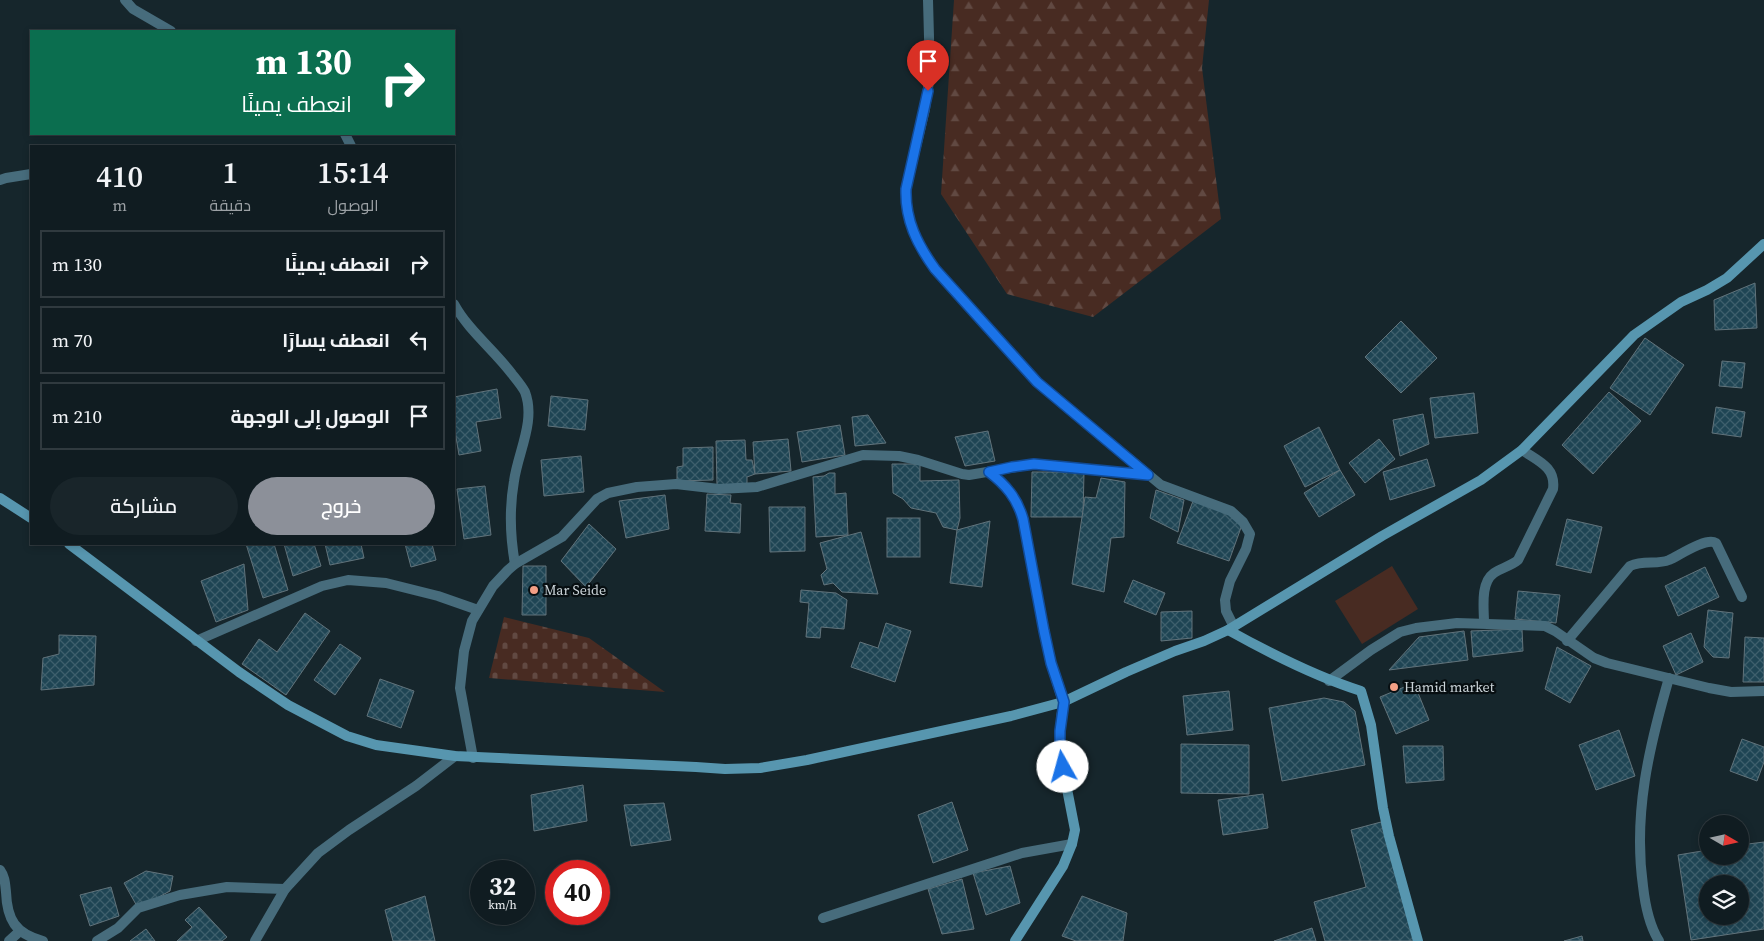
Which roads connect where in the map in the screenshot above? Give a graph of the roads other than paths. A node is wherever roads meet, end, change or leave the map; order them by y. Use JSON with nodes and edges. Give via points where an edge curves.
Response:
{"nodes":[{"id":1,"x":125,"y":0,"type":"edge"},
{"id":2,"x":928,"y":0,"type":"edge"},
{"id":3,"x":169,"y":30,"type":"edge"},
{"id":4,"x":30,"y":174,"type":"edge"},
{"id":5,"x":0,"y":180,"type":"edge"},
{"id":6,"x":1764,"y":244,"type":"edge"},
{"id":7,"x":455,"y":306,"type":"edge"},
{"id":8,"x":1522,"y":450,"type":"junction"},
{"id":9,"x":989,"y":472,"type":"junction"},
{"id":10,"x":1148,"y":475,"type":"junction"},
{"id":11,"x":0,"y":498,"type":"edge"},
{"id":12,"x":30,"y":517,"type":"edge"},
{"id":13,"x":70,"y":545,"type":"edge"},
{"id":14,"x":515,"y":564,"type":"junction"},
{"id":15,"x":1742,"y":597,"type":"dead end"},
{"id":16,"x":478,"y":610,"type":"junction"},
{"id":17,"x":1484,"y":623,"type":"junction"},
{"id":18,"x":1231,"y":628,"type":"junction"},
{"id":19,"x":196,"y":641,"type":"junction"},
{"id":20,"x":1567,"y":641,"type":"junction"},
{"id":21,"x":1669,"y":678,"type":"junction"},
{"id":22,"x":1329,"y":681,"type":"junction"},
{"id":23,"x":1764,"y":691,"type":"edge"},
{"id":24,"x":1064,"y":702,"type":"junction"},
{"id":25,"x":455,"y":756,"type":"junction"},
{"id":26,"x":473,"y":758,"type":"junction"},
{"id":27,"x":1072,"y":844,"type":"junction"},
{"id":28,"x":0,"y":870,"type":"edge"},
{"id":29,"x":284,"y":889,"type":"junction"},
{"id":30,"x":823,"y":918,"type":"dead end"},
{"id":31,"x":20,"y":931,"type":"junction"},
{"id":32,"x":9,"y":941,"type":"edge"},
{"id":33,"x":43,"y":941,"type":"edge"},
{"id":34,"x":97,"y":941,"type":"edge"},
{"id":35,"x":255,"y":941,"type":"edge"},
{"id":36,"x":1015,"y":941,"type":"edge"},
{"id":37,"x":1418,"y":941,"type":"edge"},
{"id":38,"x":1660,"y":941,"type":"edge"}],
"edges":[{"from":1,"to":3,"type":"street","via":[[133,10]]},
{"from":2,"to":10,"type":"street","via":[[930,74],[906,189],[907,215],[912,229],[935,269],[1037,382]]},
{"from":4,"to":5,"type":"street"},
{"from":6,"to":8,"type":"main road","via":[[1726,278],[1681,302],[1634,334]]},
{"from":7,"to":14,"type":"street","via":[[525,392],[529,412],[513,482],[510,516]]},
{"from":8,"to":17,"type":"street","via":[[1551,472],[1553,489],[1518,560],[1488,580]]},
{"from":8,"to":18,"type":"main road","via":[[1481,480]]},
{"from":9,"to":10,"type":"street","via":[[1034,464]]},
{"from":9,"to":14,"type":"street","via":[[962,474],[899,456],[864,455],[757,487],[637,486],[597,500],[562,537]]},
{"from":9,"to":24,"type":"street","via":[[1003,482],[1019,506],[1051,663]]},
{"from":10,"to":18,"type":"street","via":[[1160,485],[1231,511],[1247,528],[1250,534],[1246,549],[1230,581],[1225,600]]},
{"from":11,"to":12,"type":"main road"},
{"from":13,"to":19,"type":"main road"},
{"from":14,"to":16,"type":"street","via":[[493,586]]},
{"from":15,"to":20,"type":"street","via":[[1716,543],[1708,541],[1666,561],[1630,566]]},
{"from":16,"to":19,"type":"street","via":[[396,586],[348,580],[322,586]]},
{"from":16,"to":26,"type":"street","via":[[464,651],[460,688]]},
{"from":17,"to":20,"type":"street","via":[[1545,626]]},
{"from":17,"to":22,"type":"street","via":[[1440,625],[1400,632]]},
{"from":18,"to":22,"type":"main road"},
{"from":18,"to":24,"type":"main road"},
{"from":19,"to":25,"type":"main road","via":[[288,705],[347,736],[376,745]]},
{"from":20,"to":21,"type":"street","via":[[1594,658]]},
{"from":21,"to":23,"type":"street","via":[[1732,692]]},
{"from":21,"to":38,"type":"street","via":[[1648,761],[1639,816],[1644,896],[1648,915]]},
{"from":22,"to":37,"type":"main road","via":[[1361,691],[1371,725],[1389,836]]},
{"from":24,"to":26,"type":"main road","via":[[760,768]]},
{"from":24,"to":27,"type":"main road","via":[[1060,753],[1075,830]]},
{"from":25,"to":26,"type":"main road"},
{"from":25,"to":29,"type":"street","via":[[318,853]]},
{"from":27,"to":30,"type":"street","via":[[1022,853]]},
{"from":27,"to":36,"type":"main road","via":[[1054,882]]},
{"from":28,"to":31,"type":"street","via":[[5,877],[8,914]]},
{"from":29,"to":34,"type":"street","via":[[227,887],[180,895],[138,908],[118,928]]},
{"from":29,"to":35,"type":"street"},
{"from":31,"to":32,"type":"street"},
{"from":31,"to":33,"type":"street"}]}
